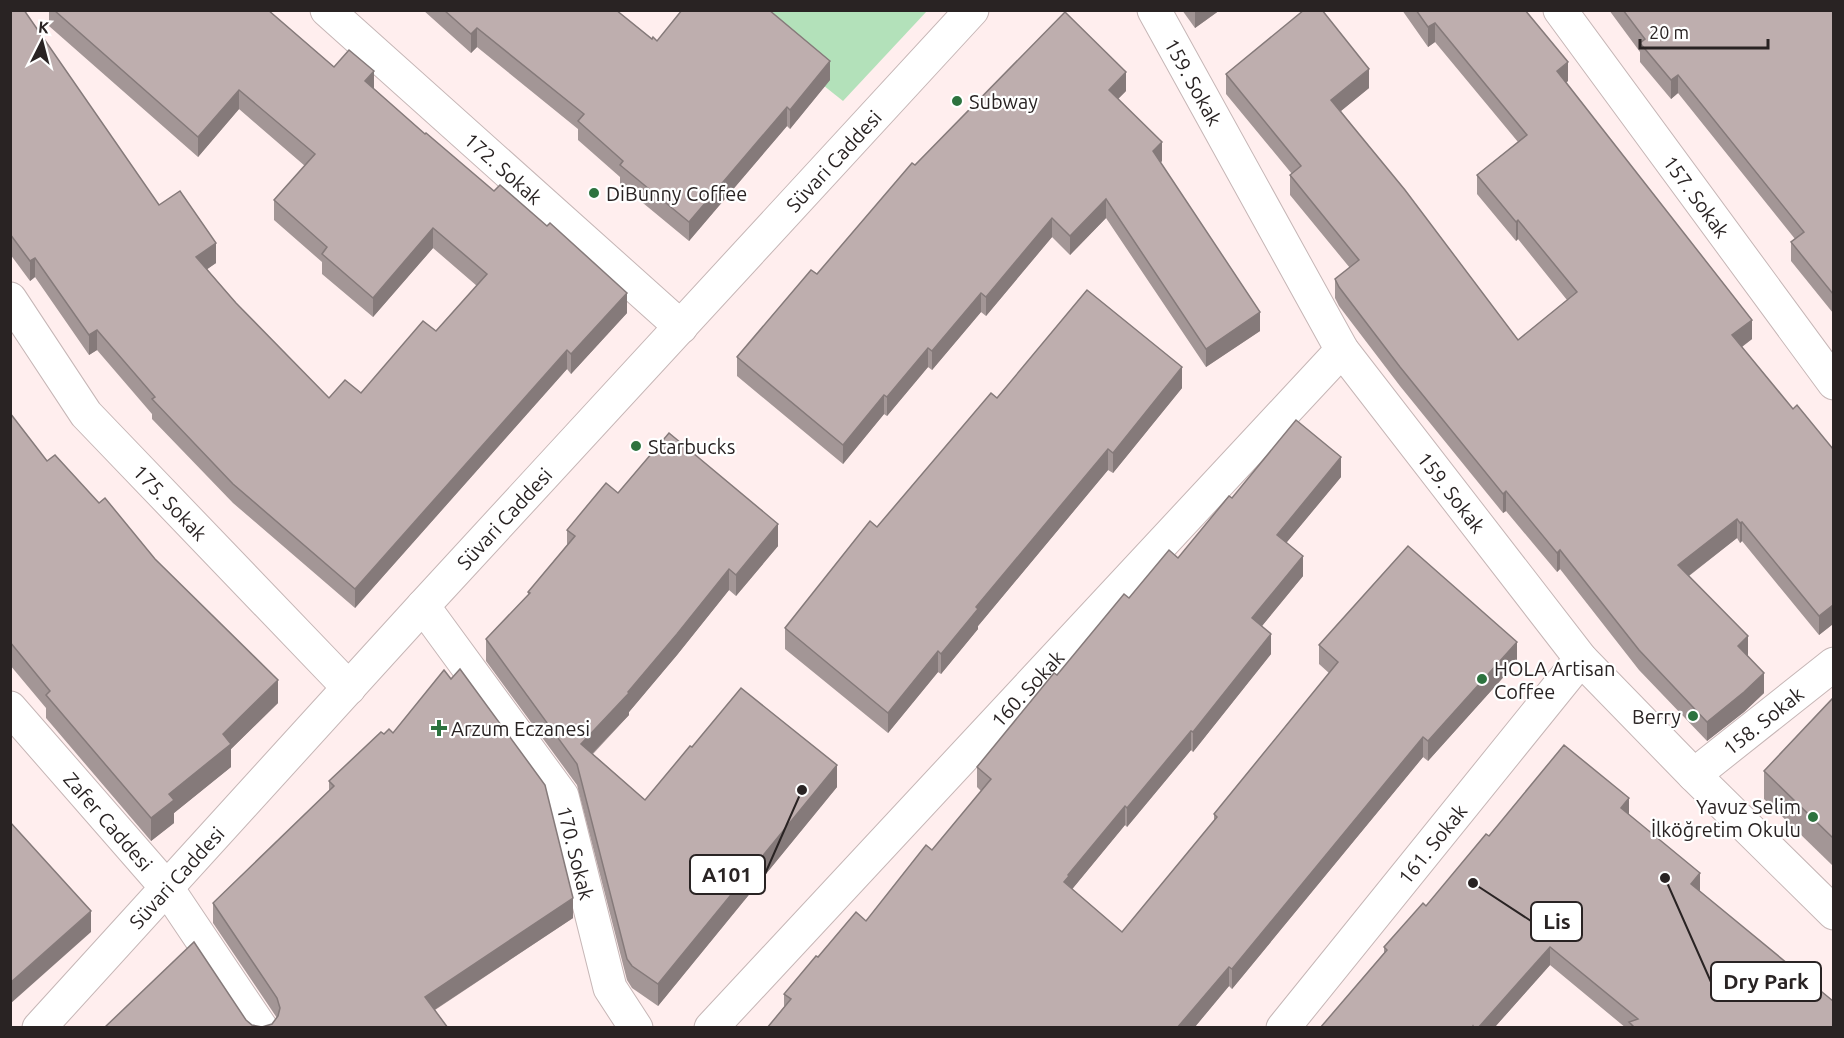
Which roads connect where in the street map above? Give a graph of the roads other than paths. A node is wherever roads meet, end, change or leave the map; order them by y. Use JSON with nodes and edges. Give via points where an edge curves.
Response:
{"nodes":[{"id":1,"x":327,"y":10,"type":"edge"},
{"id":2,"x":972,"y":10,"type":"edge"},
{"id":3,"x":1154,"y":10,"type":"edge"},
{"id":4,"x":1560,"y":10,"type":"edge"},
{"id":5,"x":10,"y":299,"type":"edge"},
{"id":6,"x":681,"y":327,"type":"junction"},
{"id":7,"x":1342,"y":350,"type":"junction"},
{"id":8,"x":1833,"y":383,"type":"edge"},
{"id":9,"x":423,"y":606,"type":"junction"},
{"id":10,"x":1581,"y":658,"type":"junction"},
{"id":11,"x":1833,"y":664,"type":"edge"},
{"id":12,"x":349,"y":688,"type":"junction"},
{"id":13,"x":10,"y":708,"type":"edge"},
{"id":14,"x":1694,"y":775,"type":"junction"},
{"id":15,"x":167,"y":888,"type":"junction"},
{"id":16,"x":1833,"y":913,"type":"edge"},
{"id":17,"x":39,"y":1028,"type":"edge"},
{"id":18,"x":261,"y":1028,"type":"edge"},
{"id":19,"x":636,"y":1028,"type":"edge"},
{"id":20,"x":711,"y":1028,"type":"edge"},
{"id":21,"x":1283,"y":1028,"type":"edge"}],
"edges":[{"from":1,"to":6,"type":"street","name":"172. Sokak"},
{"from":2,"to":6,"type":"street","name":"Süvari Caddesi"},
{"from":3,"to":7,"type":"street","name":"159. Sokak"},
{"from":4,"to":8,"type":"street","name":"157. Sokak"},
{"from":5,"to":12,"type":"street","name":"175. Sokak","via":[[87,414]]},
{"from":6,"to":9,"type":"street","name":"Süvari Caddesi"},
{"from":7,"to":10,"type":"street","name":"159. Sokak"},
{"from":7,"to":20,"type":"street","name":"160. Sokak"},
{"from":9,"to":12,"type":"street","name":"Süvari Caddesi"},
{"from":9,"to":19,"type":"street","name":"170. Sokak","via":[[562,796],[610,988]]},
{"from":10,"to":14,"type":"street","name":"159. Sokak"},
{"from":10,"to":21,"type":"street","name":"161. Sokak"},
{"from":11,"to":14,"type":"street","name":"158. Sokak"},
{"from":12,"to":15,"type":"street","name":"Süvari Caddesi"},
{"from":13,"to":15,"type":"street","name":"Zafer Caddesi"},
{"from":14,"to":16,"type":"street","name":"159. Sokak"},
{"from":15,"to":17,"type":"street","name":"Süvari Caddesi"},
{"from":15,"to":18,"type":"street","name":"Zafer Caddesi"}]}
